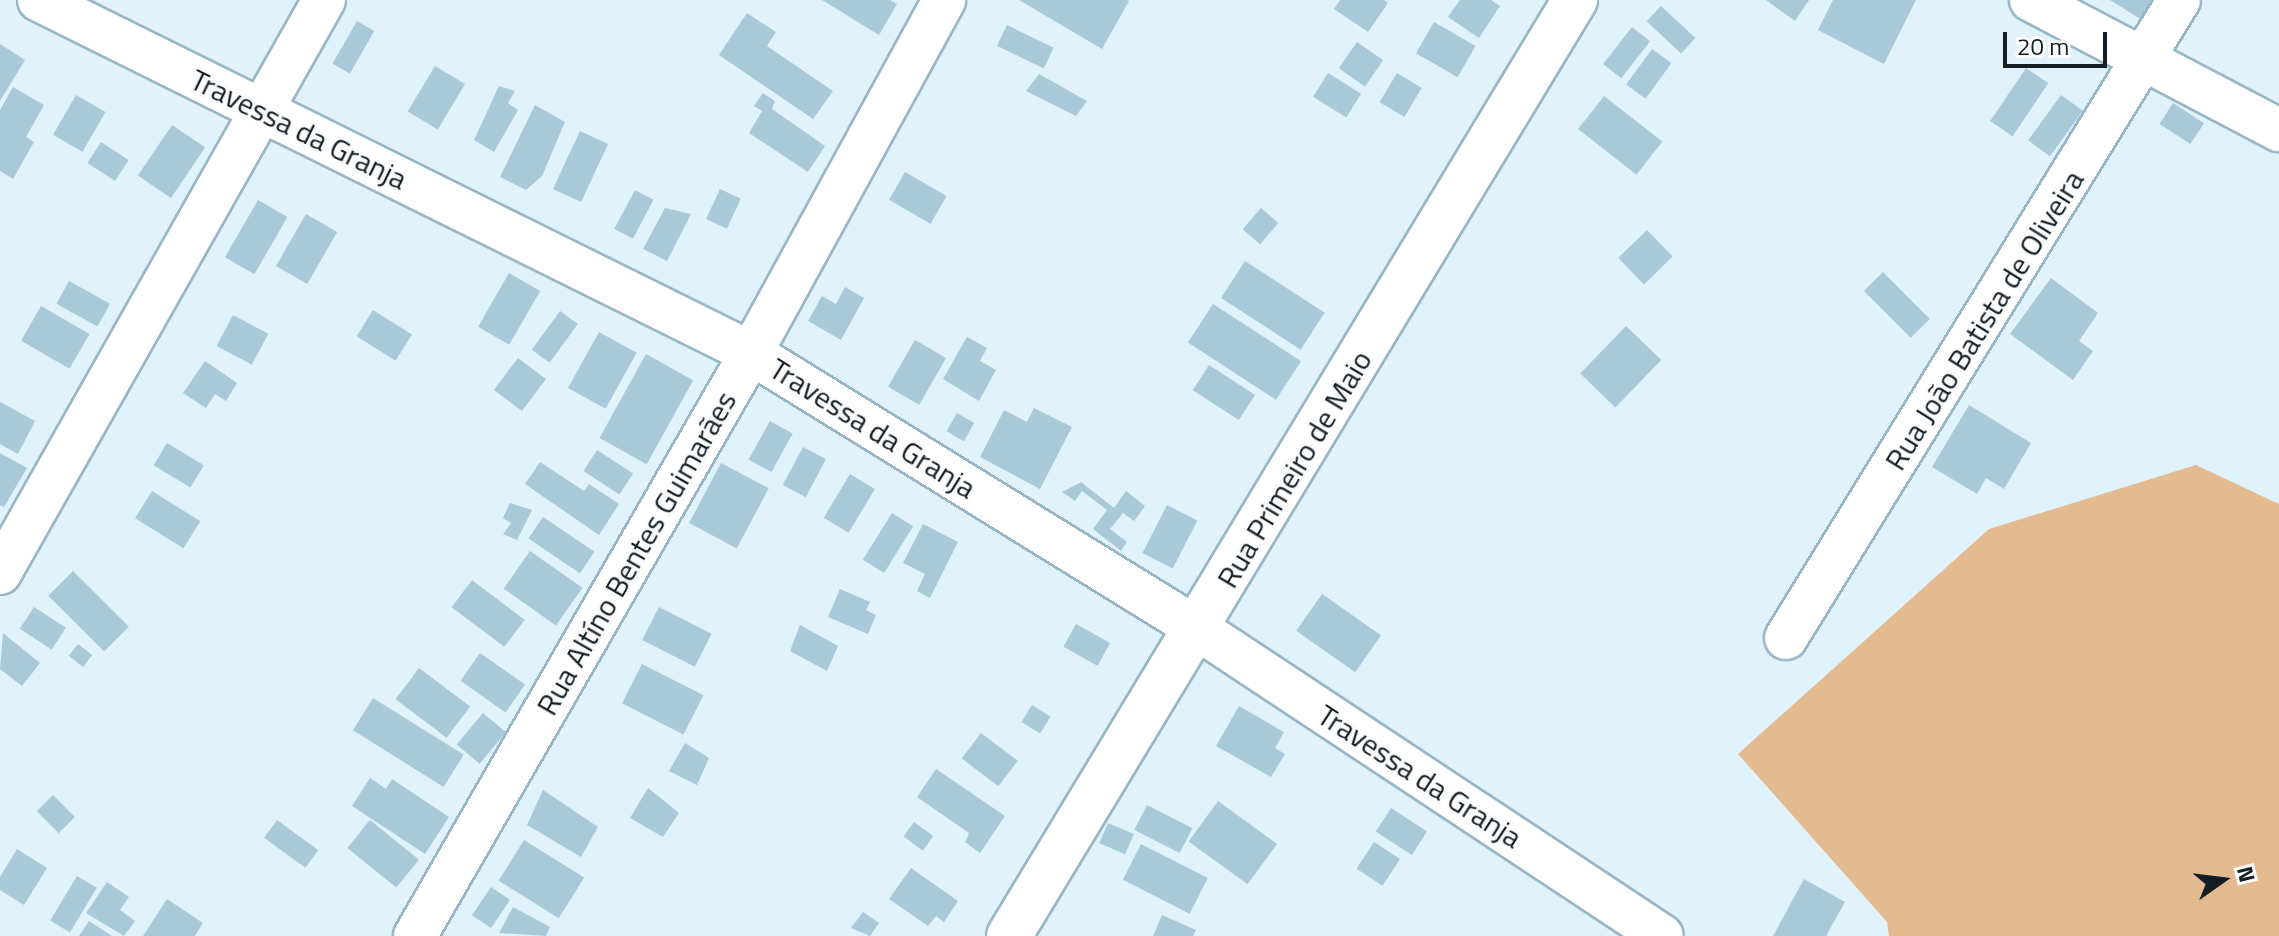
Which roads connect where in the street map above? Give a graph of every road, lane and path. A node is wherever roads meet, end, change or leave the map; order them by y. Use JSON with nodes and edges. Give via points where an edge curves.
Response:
{"nodes":[{"id":1,"x":39,"y":0,"type":"edge"},
{"id":2,"x":324,"y":0,"type":"edge"},
{"id":3,"x":944,"y":0,"type":"edge"},
{"id":4,"x":1575,"y":0,"type":"edge"},
{"id":5,"x":2031,"y":0,"type":"edge"},
{"id":6,"x":2179,"y":0,"type":"edge"},
{"id":7,"x":2147,"y":58,"type":"junction"},
{"id":8,"x":259,"y":109,"type":"junction"},
{"id":9,"x":2279,"y":130,"type":"edge"},
{"id":10,"x":751,"y":353,"type":"junction"},
{"id":11,"x":0,"y":573,"type":"edge"},
{"id":12,"x":1198,"y":629,"type":"junction"},
{"id":13,"x":1786,"y":638,"type":"dead end"},
{"id":14,"x":415,"y":936,"type":"edge"},
{"id":15,"x":1009,"y":936,"type":"edge"},
{"id":16,"x":1662,"y":936,"type":"edge"}],
"edges":[{"from":1,"to":8,"type":"street","name":"Travessa da Granja"},
{"from":2,"to":8,"type":"street"},
{"from":3,"to":10,"type":"street","name":"Rua Altíno Bentes Guimarães"},
{"from":4,"to":12,"type":"street","name":"Rua Primeiro de Maio"},
{"from":5,"to":7,"type":"street"},
{"from":6,"to":7,"type":"street","name":"Rua João Batista de Oliveira"},
{"from":7,"to":9,"type":"street"},
{"from":7,"to":13,"type":"street","name":"Rua João Batista de Oliveira"},
{"from":8,"to":10,"type":"street","name":"Travessa da Granja"},
{"from":8,"to":11,"type":"street"},
{"from":10,"to":12,"type":"street","name":"Travessa da Granja"},
{"from":10,"to":14,"type":"street","name":"Rua Altíno Bentes Guimarães"},
{"from":12,"to":15,"type":"street","name":"Rua Primeiro de Maio"},
{"from":12,"to":16,"type":"street","name":"Travessa da Granja"}]}
